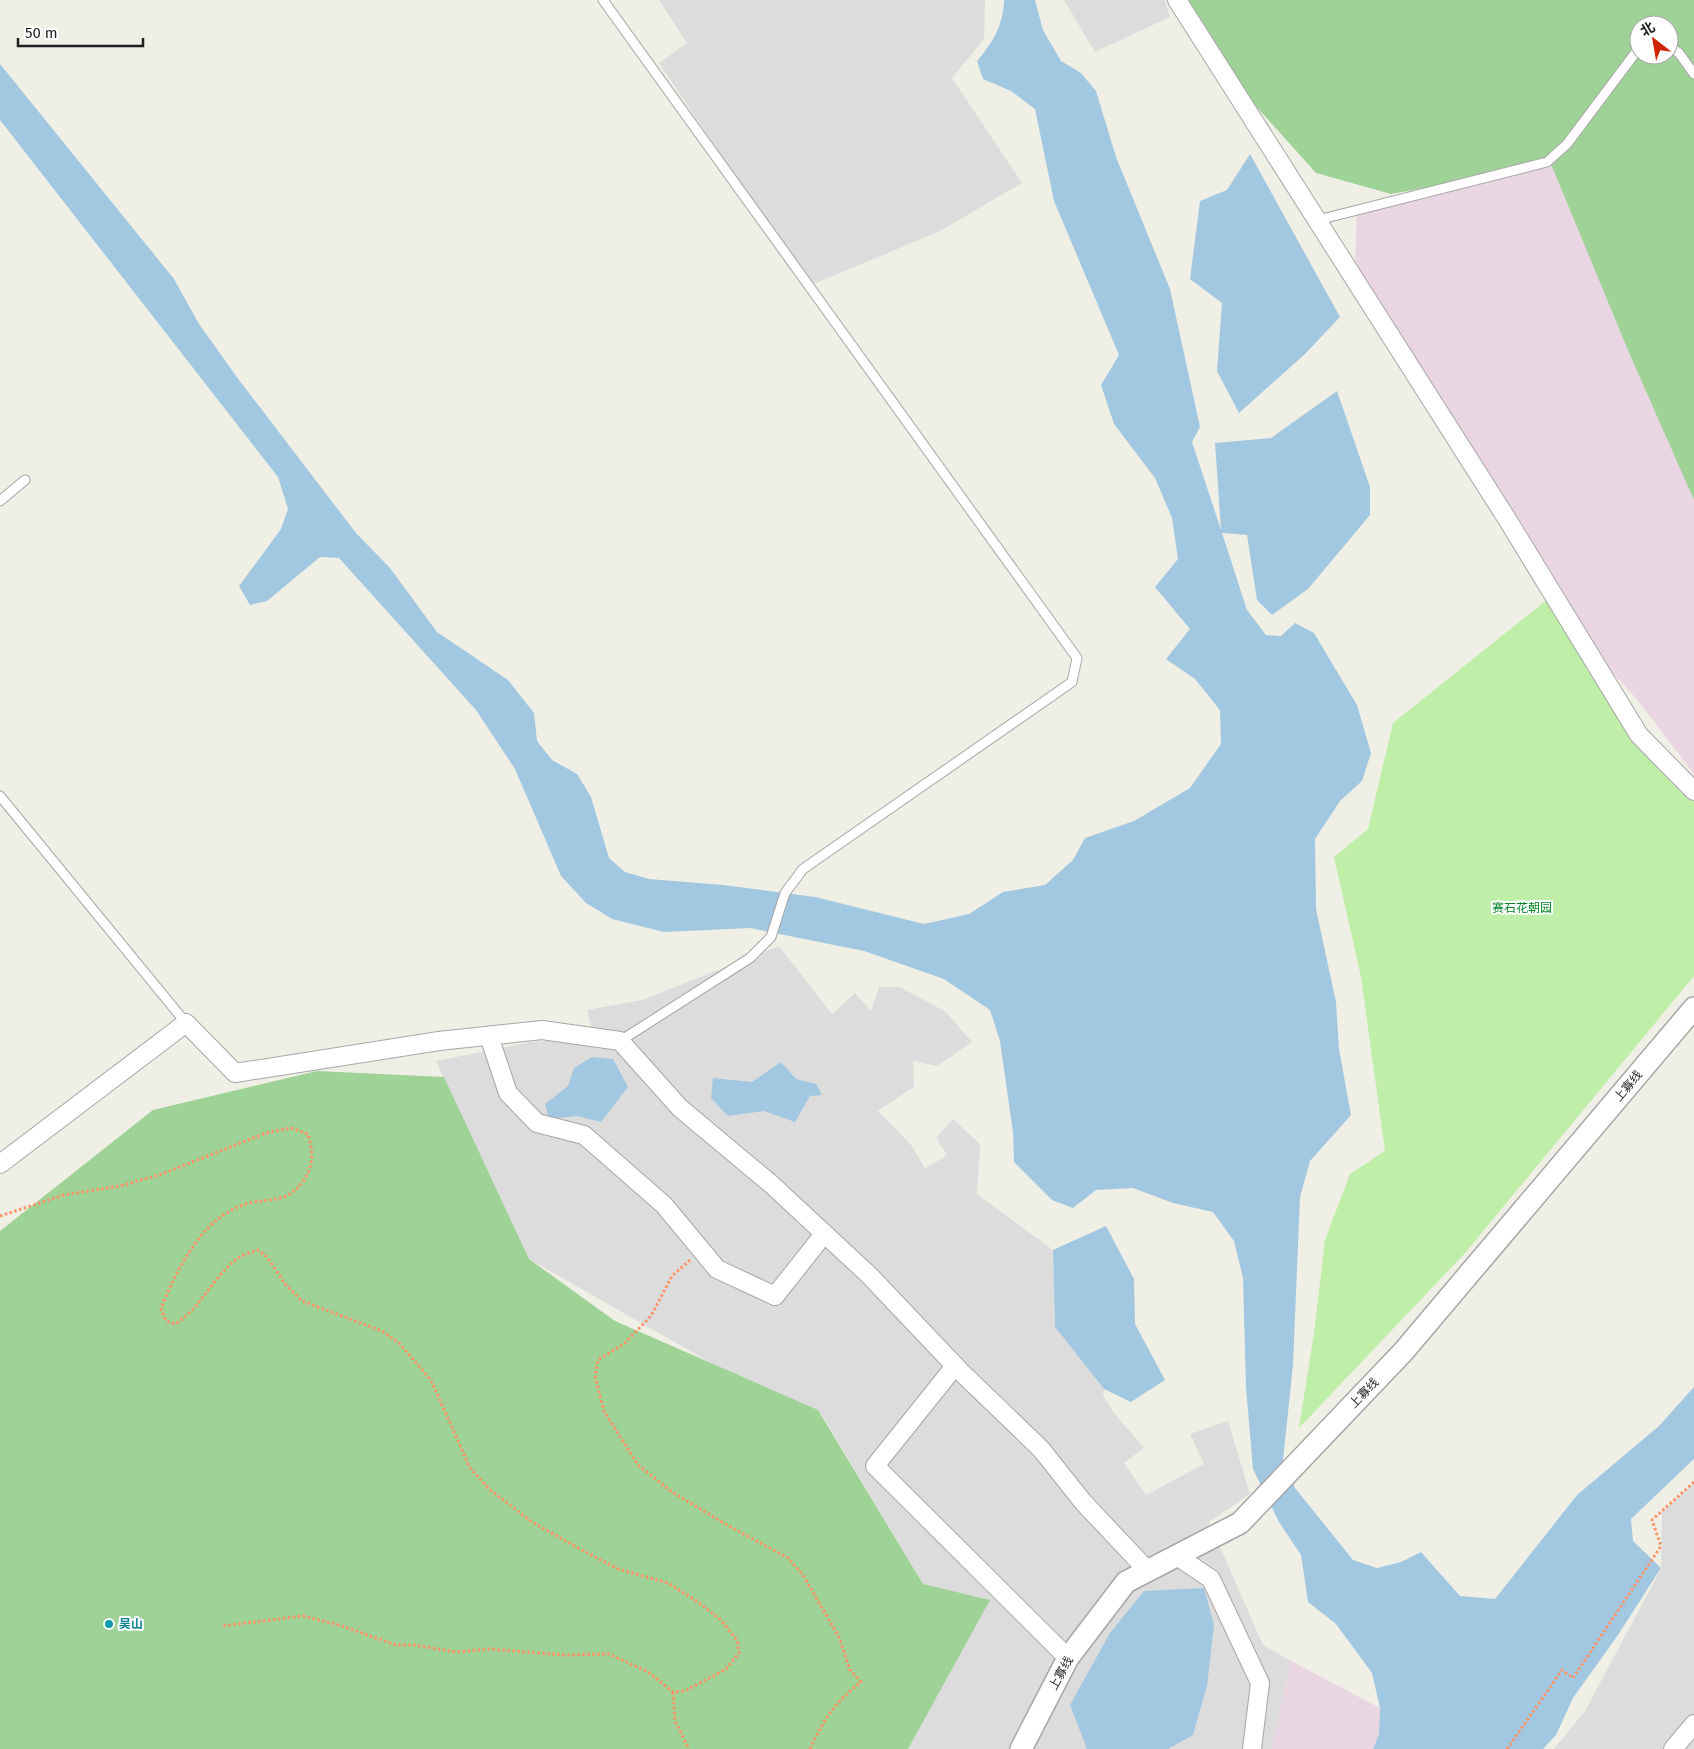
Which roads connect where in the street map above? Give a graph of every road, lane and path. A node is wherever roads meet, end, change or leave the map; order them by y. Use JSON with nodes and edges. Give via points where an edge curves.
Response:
{"nodes":[{"id":1,"x":603,"y":0,"type":"edge"},
{"id":2,"x":1178,"y":0,"type":"edge"},
{"id":3,"x":1679,"y":52,"type":"edge"},
{"id":4,"x":1629,"y":61,"type":"edge"},
{"id":5,"x":1694,"y":74,"type":"edge"},
{"id":6,"x":1318,"y":220,"type":"junction"},
{"id":7,"x":25,"y":480,"type":"dead end"},
{"id":8,"x":1,"y":498,"type":"edge"},
{"id":9,"x":1694,"y":791,"type":"edge"},
{"id":10,"x":0,"y":796,"type":"edge"},
{"id":11,"x":1694,"y":1008,"type":"edge"},
{"id":12,"x":186,"y":1023,"type":"junction"},
{"id":13,"x":489,"y":1036,"type":"junction"},
{"id":14,"x":620,"y":1041,"type":"junction"},
{"id":15,"x":0,"y":1164,"type":"edge"},
{"id":16,"x":0,"y":1216,"type":"edge"},
{"id":17,"x":824,"y":1234,"type":"junction"},
{"id":18,"x":702,"y":1250,"type":"junction"},
{"id":19,"x":955,"y":1366,"type":"junction"},
{"id":20,"x":1694,"y":1482,"type":"edge"},
{"id":21,"x":1177,"y":1556,"type":"junction"},
{"id":22,"x":1148,"y":1571,"type":"junction"},
{"id":23,"x":222,"y":1626,"type":"dead end"},
{"id":24,"x":1068,"y":1658,"type":"junction"},
{"id":25,"x":673,"y":1692,"type":"junction"},
{"id":26,"x":1694,"y":1724,"type":"edge"},
{"id":27,"x":689,"y":1749,"type":"edge"},
{"id":28,"x":810,"y":1749,"type":"edge"},
{"id":29,"x":1021,"y":1749,"type":"edge"},
{"id":30,"x":1252,"y":1749,"type":"edge"},
{"id":31,"x":1507,"y":1749,"type":"edge"},
{"id":32,"x":1673,"y":1749,"type":"edge"}],
"edges":[{"from":1,"to":14,"type":"lane","via":[[1077,658],[1072,682],[803,869],[785,893],[771,936],[750,958]]},
{"from":2,"to":6,"type":"street"},
{"from":3,"to":5,"type":"lane"},
{"from":4,"to":6,"type":"lane","via":[[1567,144],[1547,162]]},
{"from":6,"to":9,"type":"street","via":[[1639,735]]},
{"from":7,"to":8,"type":"lane"},
{"from":10,"to":12,"type":"lane"},
{"from":11,"to":21,"type":"street","name":"上寡线","via":[[1403,1352],[1240,1523]]},
{"from":12,"to":13,"type":"street","via":[[235,1073]]},
{"from":12,"to":15,"type":"street"},
{"from":13,"to":14,"type":"street","via":[[542,1030]]},
{"from":13,"to":18,"type":"street","via":[[508,1093],[537,1123],[584,1135],[664,1205]]},
{"from":14,"to":17,"type":"street","via":[[680,1108],[771,1184]]},
{"from":16,"to":25,"type":"path","via":[[64,1195],[120,1186],[162,1174],[266,1132],[291,1128],[308,1134],[312,1151],[310,1172],[297,1190],[285,1197],[249,1203],[216,1220],[203,1234],[167,1292],[161,1309],[166,1321],[174,1324],[188,1316],[240,1258],[258,1250],[302,1301],[382,1331],[399,1343],[431,1380],[470,1468],[489,1488],[532,1522],[582,1550],[618,1569],[668,1584],[695,1600],[720,1618],[738,1640],[738,1653],[726,1669],[685,1691]]},
{"from":17,"to":18,"type":"street","via":[[775,1296],[717,1269]]},
{"from":17,"to":19,"type":"street","via":[[869,1275]]},
{"from":18,"to":28,"type":"path","via":[[672,1276],[652,1316],[624,1344],[598,1360],[595,1376],[604,1412],[638,1465],[672,1492],[788,1558],[817,1598],[839,1637],[850,1670],[861,1682],[841,1698],[824,1720]]},
{"from":19,"to":22,"type":"street","via":[[1041,1449],[1083,1502]]},
{"from":19,"to":24,"type":"street","via":[[876,1466]]},
{"from":20,"to":31,"type":"path","via":[[1652,1520],[1660,1546],[1573,1678],[1562,1670]]},
{"from":21,"to":22,"type":"street","name":"上寡线"},
{"from":21,"to":30,"type":"street","via":[[1211,1579],[1260,1683]]},
{"from":22,"to":24,"type":"street","name":"上寡线","via":[[1126,1582]]},
{"from":23,"to":25,"type":"path","via":[[303,1616],[396,1646],[414,1645],[456,1652],[489,1649],[564,1655],[609,1654],[648,1672]]},
{"from":24,"to":29,"type":"street","name":"上寡线"},
{"from":25,"to":27,"type":"path","via":[[674,1721]]},
{"from":26,"to":32,"type":"street"}]}
